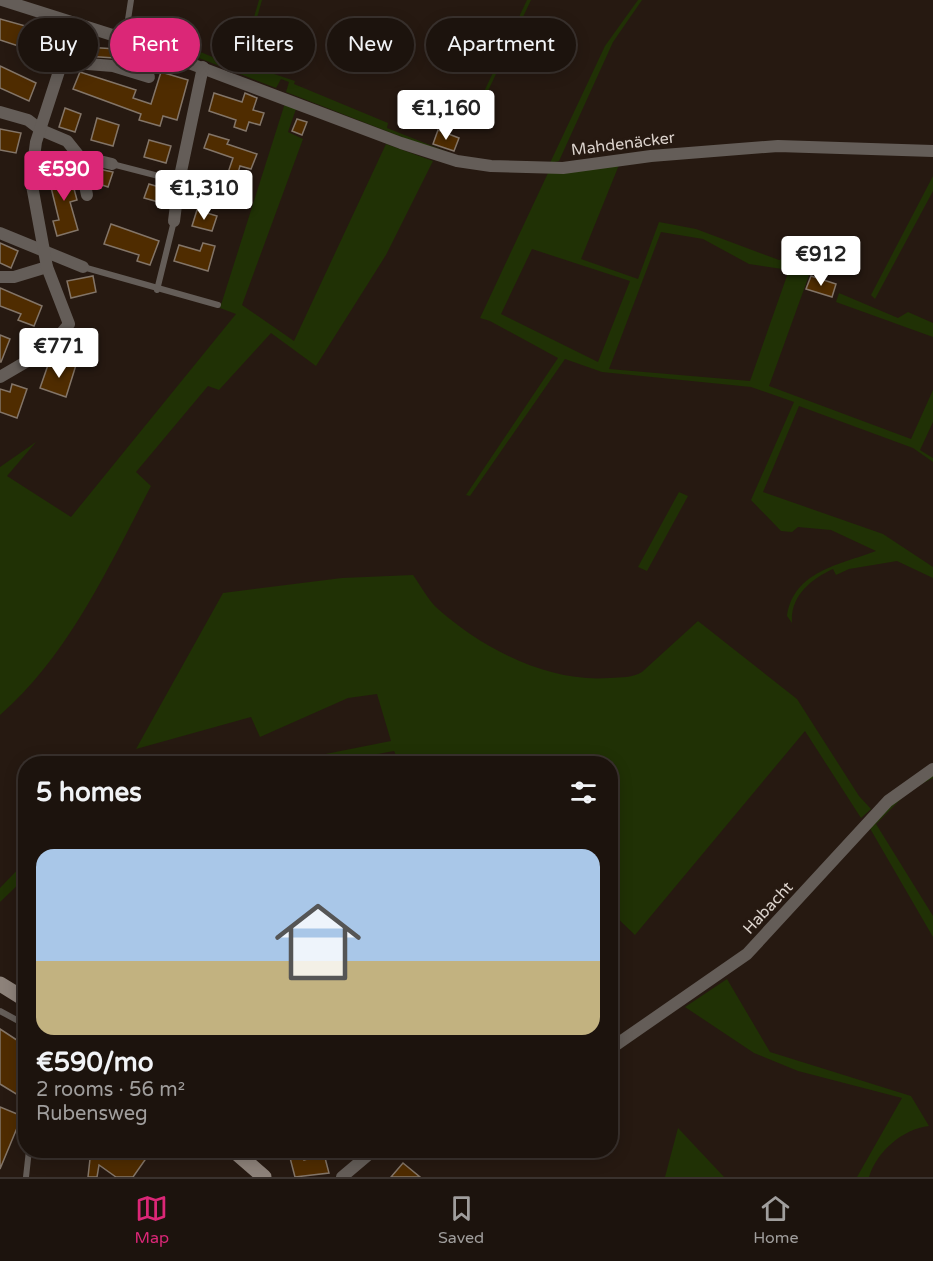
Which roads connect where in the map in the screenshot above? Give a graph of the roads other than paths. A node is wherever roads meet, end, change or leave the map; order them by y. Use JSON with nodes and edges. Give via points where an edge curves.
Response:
{"nodes":[{"id":1,"x":2,"y":0,"type":"edge"},
{"id":2,"x":131,"y":0,"type":"edge"},
{"id":3,"x":57,"y":18,"type":"edge"},
{"id":4,"x":128,"y":18,"type":"edge"},
{"id":5,"x":98,"y":65,"type":"edge"},
{"id":6,"x":200,"y":66,"type":"edge"},
{"id":7,"x":203,"y":67,"type":"junction"},
{"id":8,"x":59,"y":72,"type":"edge"},
{"id":9,"x":149,"y":77,"type":"dead end"},
{"id":10,"x":0,"y":112,"type":"edge"},
{"id":11,"x":41,"y":130,"type":"junction"},
{"id":12,"x":933,"y":151,"type":"edge"},
{"id":13,"x":80,"y":156,"type":"junction"},
{"id":14,"x":112,"y":164,"type":"joint"},
{"id":15,"x":179,"y":182,"type":"junction"},
{"id":16,"x":87,"y":195,"type":"dead end"},
{"id":17,"x":174,"y":221,"type":"joint"},
{"id":18,"x":0,"y":233,"type":"edge"},
{"id":19,"x":43,"y":252,"type":"junction"},
{"id":20,"x":47,"y":267,"type":"junction"},
{"id":21,"x":83,"y":267,"type":"joint"},
{"id":22,"x":0,"y":277,"type":"edge"},
{"id":23,"x":157,"y":290,"type":"junction"},
{"id":24,"x":218,"y":305,"type":"dead end"},
{"id":25,"x":0,"y":377,"type":"edge"},
{"id":26,"x":933,"y":769,"type":"edge"},
{"id":27,"x":0,"y":984,"type":"edge"},
{"id":28,"x":18,"y":995,"type":"edge"},
{"id":29,"x":0,"y":1011,"type":"edge"},
{"id":30,"x":18,"y":1021,"type":"edge"},
{"id":31,"x":618,"y":1043,"type":"edge"},
{"id":32,"x":28,"y":1158,"type":"edge"},
{"id":33,"x":242,"y":1158,"type":"edge"},
{"id":34,"x":356,"y":1158,"type":"edge"},
{"id":35,"x":364,"y":1158,"type":"edge"},
{"id":36,"x":356,"y":1165,"type":"junction"},
{"id":37,"x":26,"y":1177,"type":"edge"},
{"id":38,"x":264,"y":1177,"type":"edge"},
{"id":39,"x":342,"y":1177,"type":"edge"}],
"edges":[{"from":1,"to":3,"type":"street","name":"Mahdenäcker"},
{"from":2,"to":4,"type":"lane"},
{"from":5,"to":9,"type":"street"},
{"from":6,"to":7,"type":"street","name":"Mahdenäcker"},
{"from":7,"to":12,"type":"street","name":"Mahdenäcker","via":[[401,143],[457,161],[491,166],[562,168],[778,146]]},
{"from":7,"to":15,"type":"street"},
{"from":8,"to":11,"type":"street"},
{"from":10,"to":11,"type":"street","via":[[28,120]]},
{"from":11,"to":13,"type":"street","via":[[67,141]]},
{"from":11,"to":19,"type":"street","via":[[32,180]]},
{"from":13,"to":14,"type":"street"},
{"from":13,"to":16,"type":"street"},
{"from":14,"to":15,"type":"lane"},
{"from":15,"to":17,"type":"street"},
{"from":17,"to":23,"type":"lane"},
{"from":18,"to":19,"type":"street"},
{"from":19,"to":20,"type":"street"},
{"from":19,"to":21,"type":"street"},
{"from":20,"to":22,"type":"street"},
{"from":20,"to":25,"type":"street","via":[[69,324],[48,349]]},
{"from":21,"to":23,"type":"lane"},
{"from":23,"to":24,"type":"lane"},
{"from":26,"to":31,"type":"street","name":"Habacht","via":[[888,801],[747,954]]},
{"from":27,"to":28,"type":"main road"},
{"from":29,"to":30,"type":"lane"},
{"from":32,"to":37,"type":"lane"},
{"from":33,"to":38,"type":"main road"},
{"from":34,"to":36,"type":"lane"},
{"from":35,"to":36,"type":"street"},
{"from":36,"to":39,"type":"street"}]}
